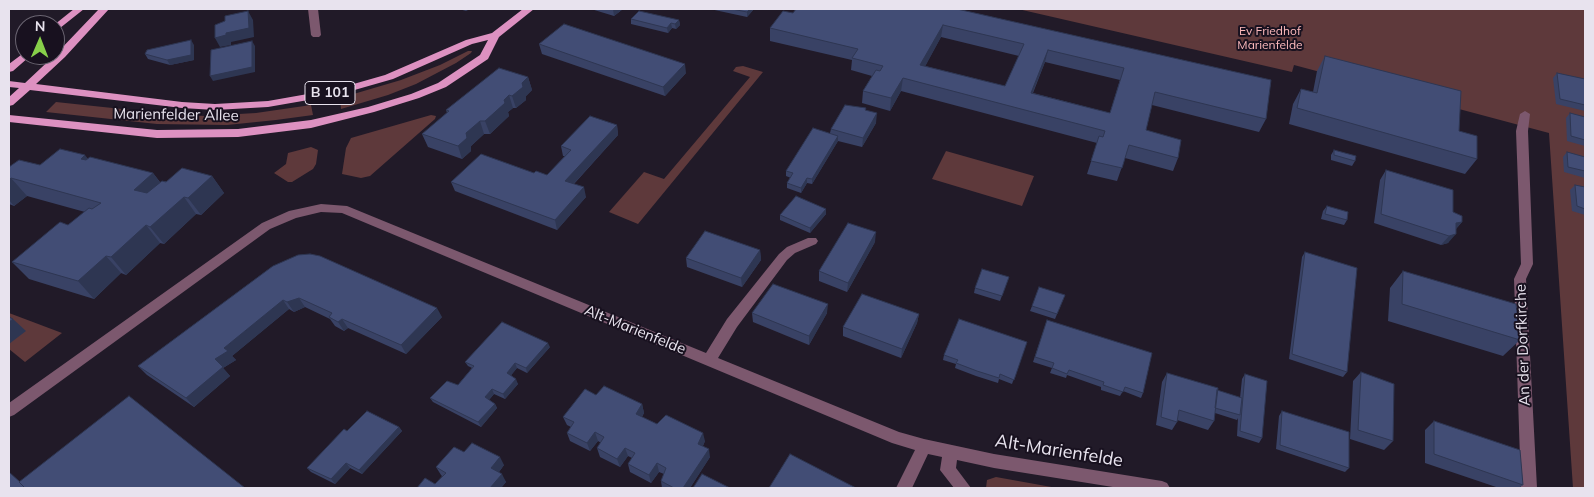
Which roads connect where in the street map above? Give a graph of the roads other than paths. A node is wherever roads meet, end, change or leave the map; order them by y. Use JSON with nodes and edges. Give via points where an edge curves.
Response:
{"nodes":[{"id":1,"x":78,"y":9,"type":"edge"},
{"id":2,"x":104,"y":9,"type":"edge"},
{"id":3,"x":313,"y":9,"type":"edge"},
{"id":4,"x":529,"y":9,"type":"edge"},
{"id":5,"x":65,"y":20,"type":"edge"},
{"id":6,"x":316,"y":35,"type":"dead end"},
{"id":7,"x":495,"y":35,"type":"junction"},
{"id":8,"x":9,"y":84,"type":"edge"},
{"id":9,"x":27,"y":86,"type":"junction"},
{"id":10,"x":9,"y":102,"type":"edge"},
{"id":11,"x":1525,"y":114,"type":"dead end"},
{"id":12,"x":9,"y":119,"type":"edge"},
{"id":13,"x":812,"y":241,"type":"dead end"},
{"id":14,"x":709,"y":360,"type":"junction"},
{"id":15,"x":9,"y":411,"type":"edge"},
{"id":16,"x":924,"y":446,"type":"junction"},
{"id":17,"x":950,"y":452,"type":"junction"},
{"id":18,"x":904,"y":488,"type":"edge"},
{"id":19,"x":963,"y":488,"type":"edge"},
{"id":20,"x":1162,"y":488,"type":"edge"},
{"id":21,"x":1529,"y":488,"type":"edge"}],
"edges":[{"from":1,"to":5,"type":"main road"},
{"from":2,"to":9,"type":"main road"},
{"from":3,"to":6,"type":"street"},
{"from":4,"to":7,"type":"main road","name":"Marienfelder Allee","number":"B 101"},
{"from":7,"to":9,"type":"main road","name":"Marienfelder Allee","number":"B 101","via":[[469,42],[389,77],[337,92],[268,104],[182,105]]},
{"from":7,"to":12,"type":"main road","name":"Marienfelder Allee","number":"B 101","via":[[484,57],[442,85],[370,110],[316,123],[238,133],[157,134]]},
{"from":8,"to":9,"type":"main road","name":"Marienfelder Allee","number":"B 101"},
{"from":9,"to":10,"type":"main road"},
{"from":11,"to":21,"type":"street","name":"An der Dorfkirche","via":[[1522,131],[1527,264],[1520,279]]},
{"from":13,"to":14,"type":"street","via":[[783,257],[732,323]]},
{"from":14,"to":15,"type":"street","name":"Alt-Marienfelde","via":[[351,211],[321,208],[293,214],[250,236]]},
{"from":14,"to":16,"type":"street","name":"Alt-Marienfelde","via":[[897,438]]},
{"from":16,"to":17,"type":"street","name":"Alt-Marienfelde"},
{"from":16,"to":18,"type":"street"},
{"from":17,"to":19,"type":"street","via":[[948,470]]},
{"from":17,"to":20,"type":"street","name":"Alt-Marienfelde"}]}
